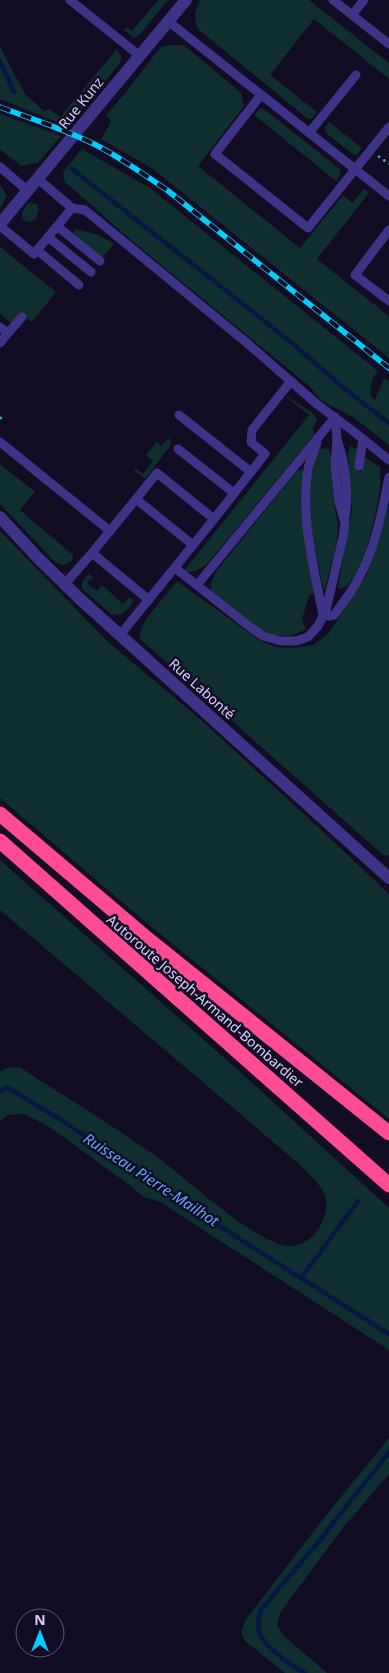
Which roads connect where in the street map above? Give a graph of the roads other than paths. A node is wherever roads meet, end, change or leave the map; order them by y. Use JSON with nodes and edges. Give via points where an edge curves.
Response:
{"nodes":[{"id":1,"x":70,"y":0,"type":"edge"},
{"id":2,"x":186,"y":0,"type":"edge"},
{"id":3,"x":333,"y":0,"type":"edge"},
{"id":4,"x":364,"y":0,"type":"edge"},
{"id":5,"x":346,"y":4,"type":"edge"},
{"id":6,"x":352,"y":15,"type":"junction"},
{"id":7,"x":168,"y":21,"type":"junction"},
{"id":8,"x":389,"y":44,"type":"edge"},
{"id":9,"x":140,"y":56,"type":"junction"},
{"id":10,"x":356,"y":75,"type":"dead end"},
{"id":11,"x":261,"y":95,"type":"junction"},
{"id":12,"x":389,"y":127,"type":"edge"},
{"id":13,"x":309,"y":134,"type":"junction"},
{"id":14,"x":0,"y":167,"type":"edge"},
{"id":15,"x":355,"y":170,"type":"junction"},
{"id":16,"x":38,"y":180,"type":"junction"},
{"id":17,"x":28,"y":191,"type":"junction"},
{"id":18,"x":389,"y":196,"type":"edge"},
{"id":19,"x":72,"y":208,"type":"junction"},
{"id":20,"x":0,"y":225,"type":"edge"},
{"id":21,"x":57,"y":226,"type":"junction"},
{"id":22,"x":389,"y":230,"type":"edge"},
{"id":23,"x":48,"y":237,"type":"junction"},
{"id":24,"x":37,"y":250,"type":"junction"},
{"id":25,"x":100,"y":261,"type":"dead end"},
{"id":26,"x":90,"y":272,"type":"dead end"},
{"id":27,"x":80,"y":285,"type":"dead end"},
{"id":28,"x":389,"y":302,"type":"edge"},
{"id":29,"x":22,"y":317,"type":"dead end"},
{"id":30,"x":0,"y":327,"type":"edge"},
{"id":31,"x":8,"y":333,"type":"junction"},
{"id":32,"x":0,"y":343,"type":"edge"},
{"id":33,"x":290,"y":381,"type":"junction"},
{"id":34,"x":179,"y":415,"type":"dead end"},
{"id":35,"x":335,"y":417,"type":"junction"},
{"id":36,"x":320,"y":434,"type":"junction"},
{"id":37,"x":363,"y":439,"type":"junction"},
{"id":38,"x":0,"y":442,"type":"edge"},
{"id":39,"x":178,"y":449,"type":"dead end"},
{"id":40,"x":389,"y":460,"type":"edge"},
{"id":41,"x":359,"y":466,"type":"dead end"},
{"id":42,"x":250,"y":472,"type":"junction"},
{"id":43,"x":389,"y":477,"type":"edge"},
{"id":44,"x":234,"y":493,"type":"junction"},
{"id":45,"x":136,"y":499,"type":"junction"},
{"id":46,"x":0,"y":517,"type":"edge"},
{"id":47,"x":214,"y":519,"type":"junction"},
{"id":48,"x":110,"y":531,"type":"junction"},
{"id":49,"x":193,"y":545,"type":"junction"},
{"id":50,"x":92,"y":553,"type":"junction"},
{"id":51,"x":175,"y":568,"type":"junction"},
{"id":52,"x":65,"y":584,"type":"junction"},
{"id":53,"x":197,"y":585,"type":"junction"},
{"id":54,"x":149,"y":600,"type":"junction"},
{"id":55,"x":323,"y":615,"type":"junction"},
{"id":56,"x":120,"y":635,"type":"junction"},
{"id":57,"x":0,"y":814,"type":"edge"},
{"id":58,"x":0,"y":841,"type":"edge"},
{"id":59,"x":389,"y":878,"type":"edge"},
{"id":60,"x":389,"y":1133,"type":"edge"},
{"id":61,"x":389,"y":1185,"type":"edge"}],
"edges":[{"from":1,"to":9,"type":"lane"},
{"from":2,"to":7,"type":"street","name":"Rue Kunz"},
{"from":3,"to":5,"type":"lane"},
{"from":4,"to":6,"type":"lane"},
{"from":5,"to":6,"type":"lane"},
{"from":6,"to":8,"type":"lane"},
{"from":7,"to":9,"type":"street","name":"Rue Kunz"},
{"from":7,"to":11,"type":"lane"},
{"from":9,"to":16,"type":"street","name":"Rue Kunz"},
{"from":10,"to":13,"type":"lane"},
{"from":11,"to":13,"type":"lane"},
{"from":11,"to":15,"type":"lane","via":[[215,154],[308,228]]},
{"from":12,"to":15,"type":"lane"},
{"from":13,"to":15,"type":"lane"},
{"from":14,"to":17,"type":"lane"},
{"from":15,"to":18,"type":"lane"},
{"from":16,"to":17,"type":"street","name":"Rue Kunz"},
{"from":16,"to":19,"type":"lane"},
{"from":17,"to":20,"type":"street","name":"Rue Kunz"},
{"from":19,"to":21,"type":"lane"},
{"from":19,"to":33,"type":"lane","via":[[85,210]]},
{"from":20,"to":24,"type":"lane","via":[[34,254]]},
{"from":21,"to":23,"type":"lane"},
{"from":21,"to":25,"type":"lane"},
{"from":22,"to":28,"type":"lane","via":[[355,275]]},
{"from":23,"to":24,"type":"lane"},
{"from":23,"to":26,"type":"lane"},
{"from":24,"to":27,"type":"lane"},
{"from":29,"to":31,"type":"lane"},
{"from":30,"to":31,"type":"lane"},
{"from":31,"to":32,"type":"lane"},
{"from":33,"to":35,"type":"lane"},
{"from":33,"to":42,"type":"lane","via":[[252,430],[250,442],[265,454]]},
{"from":34,"to":42,"type":"lane"},
{"from":35,"to":36,"type":"lane"},
{"from":35,"to":37,"type":"lane"},
{"from":35,"to":55,"type":"lane","via":[[335,464],[345,523]]},
{"from":36,"to":53,"type":"lane"},
{"from":36,"to":55,"type":"lane","via":[[308,470],[305,504]]},
{"from":37,"to":40,"type":"lane"},
{"from":37,"to":41,"type":"lane"},
{"from":38,"to":48,"type":"lane"},
{"from":39,"to":44,"type":"lane"},
{"from":42,"to":44,"type":"lane"},
{"from":43,"to":55,"type":"lane","via":[[377,532],[356,584],[334,615]]},
{"from":44,"to":47,"type":"lane"},
{"from":45,"to":47,"type":"lane","via":[[157,473]]},
{"from":45,"to":48,"type":"lane"},
{"from":45,"to":49,"type":"lane"},
{"from":46,"to":52,"type":"street","name":"Rue Labonté"},
{"from":47,"to":49,"type":"lane"},
{"from":48,"to":50,"type":"lane"},
{"from":49,"to":51,"type":"lane"},
{"from":50,"to":52,"type":"lane"},
{"from":50,"to":54,"type":"lane"},
{"from":51,"to":53,"type":"lane"},
{"from":51,"to":54,"type":"lane"},
{"from":52,"to":56,"type":"street","name":"Rue Labonté"},
{"from":53,"to":55,"type":"lane","via":[[263,636],[281,641],[308,637]]},
{"from":54,"to":56,"type":"lane"},
{"from":56,"to":59,"type":"street","name":"Rue Labonté"},
{"from":57,"to":60,"type":"highway","name":"Autoroute Joseph-Armand-Bombardier","via":[[145,937]]},
{"from":58,"to":61,"type":"highway","name":"Autoroute Joseph-Armand-Bombardier"}]}
